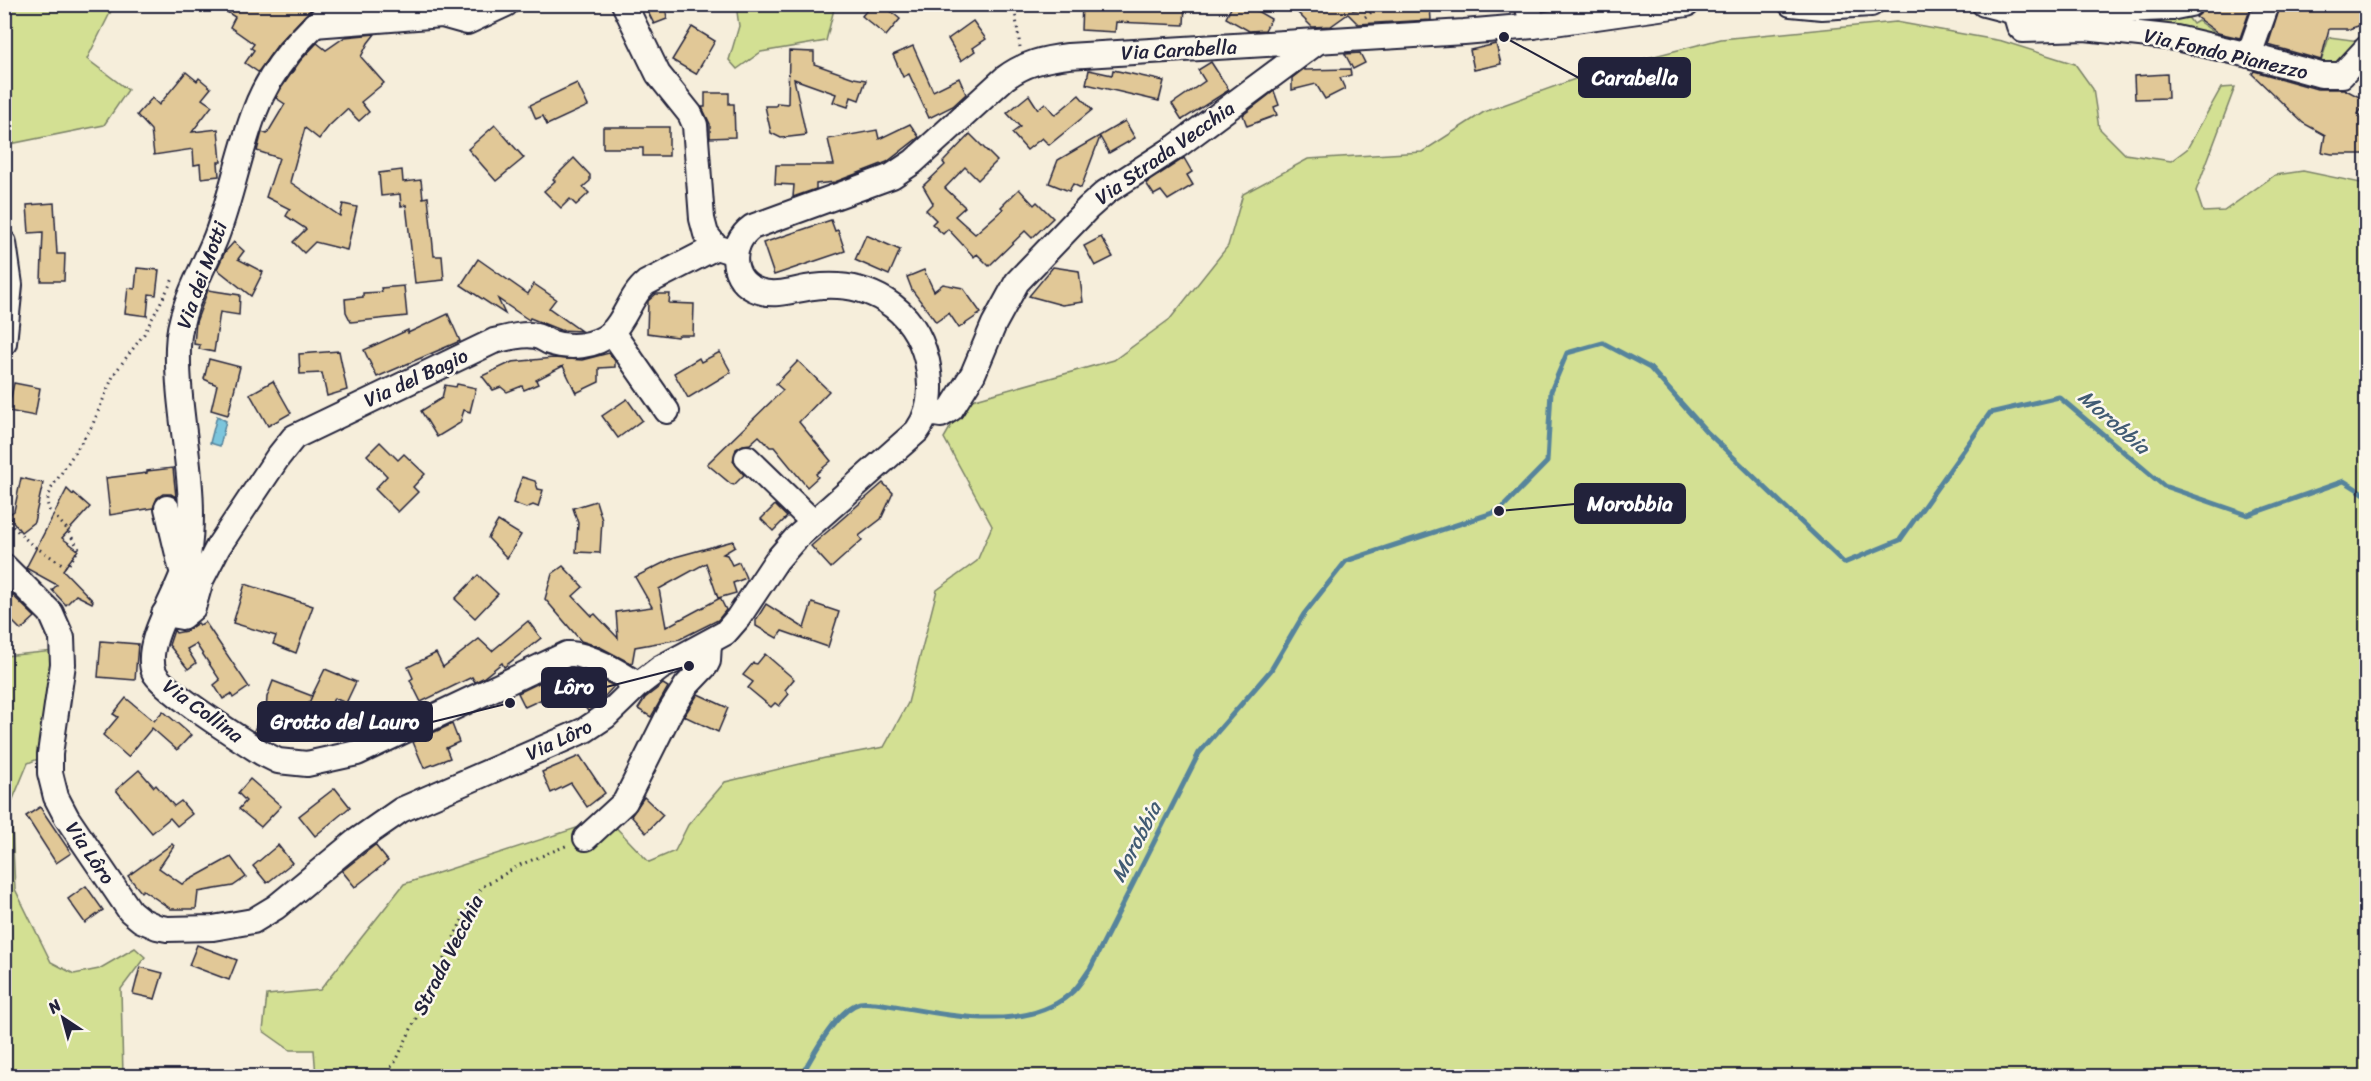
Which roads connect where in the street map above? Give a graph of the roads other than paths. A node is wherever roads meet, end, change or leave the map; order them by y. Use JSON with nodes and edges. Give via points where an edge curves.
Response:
{"nodes":[{"id":1,"x":338,"y":4,"type":"edge"},
{"id":2,"x":506,"y":4,"type":"edge"},
{"id":3,"x":624,"y":4,"type":"edge"},
{"id":4,"x":1687,"y":4,"type":"edge"},
{"id":5,"x":1791,"y":4,"type":"edge"},
{"id":6,"x":1871,"y":4,"type":"edge"},
{"id":7,"x":1984,"y":4,"type":"edge"},
{"id":8,"x":2190,"y":4,"type":"edge"},
{"id":9,"x":2267,"y":4,"type":"edge"},
{"id":10,"x":2015,"y":12,"type":"junction"},
{"id":11,"x":1530,"y":15,"type":"edge"},
{"id":12,"x":314,"y":25,"type":"junction"},
{"id":13,"x":1317,"y":42,"type":"junction"},
{"id":14,"x":2367,"y":49,"type":"edge"},
{"id":15,"x":2249,"y":55,"type":"junction"},
{"id":16,"x":4,"y":243,"type":"edge"},
{"id":17,"x":725,"y":250,"type":"junction"},
{"id":18,"x":612,"y":332,"type":"junction"},
{"id":19,"x":4,"y":343,"type":"edge"},
{"id":20,"x":667,"y":411,"type":"dead end"},
{"id":21,"x":927,"y":413,"type":"junction"},
{"id":22,"x":747,"y":458,"type":"dead end"},
{"id":23,"x":167,"y":508,"type":"dead end"},
{"id":24,"x":813,"y":522,"type":"junction"},
{"id":25,"x":4,"y":566,"type":"edge"},
{"id":26,"x":183,"y":573,"type":"junction"},
{"id":27,"x":164,"y":614,"type":"junction"},
{"id":28,"x":709,"y":643,"type":"junction"},
{"id":29,"x":638,"y":685,"type":"junction"},
{"id":30,"x":586,"y":838,"type":"road end"}],
"edges":[{"from":1,"to":12,"type":"street","name":"Via dei Motti"},
{"from":2,"to":12,"type":"street","via":[[467,22],[442,15]]},
{"from":3,"to":17,"type":"street","name":"Via Lôro","via":[[658,74],[695,125],[702,219],[706,234]]},
{"from":4,"to":11,"type":"street","name":"Via Carabella"},
{"from":5,"to":6,"type":"street"},
{"from":7,"to":10,"type":"street"},
{"from":8,"to":10,"type":"street","via":[[2159,9]]},
{"from":9,"to":15,"type":"street"},
{"from":10,"to":15,"type":"street","name":"Via Fondo Pianezzo","via":[[2023,30],[2105,30],[2176,38]]},
{"from":11,"to":13,"type":"street","name":"Via Carabella"},
{"from":12,"to":26,"type":"street","name":"Via dei Motti","via":[[282,61],[255,110],[231,194],[186,305],[177,346],[191,490],[190,539]]},
{"from":13,"to":17,"type":"street","name":"Via Carabella","via":[[1039,60],[1005,78],[901,171],[752,227]]},
{"from":13,"to":21,"type":"street","name":"Via Strada Vecchia","via":[[1088,208],[1017,282],[973,374],[951,409],[941,415]]},
{"from":14,"to":15,"type":"street","name":"Via Fondo Pianezzo","via":[[2342,75],[2321,75]]},
{"from":16,"to":19,"type":"street","via":[[10,285]]},
{"from":17,"to":18,"type":"street","via":[[646,283]]},
{"from":17,"to":21,"type":"street","name":"Via Lôro","via":[[741,278],[760,292],[844,286],[869,291],[890,302],[908,320],[926,356],[930,392]]},
{"from":18,"to":20,"type":"street"},
{"from":18,"to":27,"type":"street","name":"Via del Bagio","via":[[588,345],[564,346],[536,336],[494,341],[294,437],[218,547],[201,580],[191,612],[182,618]]},
{"from":21,"to":24,"type":"street","name":"Via Lôro","via":[[913,436]]},
{"from":22,"to":24,"type":"street"},
{"from":23,"to":26,"type":"street"},
{"from":24,"to":28,"type":"street","name":"Via Lôro","via":[[776,561],[732,626]]},
{"from":25,"to":29,"type":"street","name":"Via Lôro","via":[[51,613],[60,629],[62,680],[50,753],[56,797],[130,911],[148,924],[167,929],[228,927],[264,915],[401,810],[585,730]]},
{"from":26,"to":27,"type":"street","name":"Via dei Motti"},
{"from":27,"to":29,"type":"street","name":"Via Collina","via":[[153,655],[156,676],[166,687],[262,753],[286,763],[337,759],[376,746],[567,654],[578,654]]},
{"from":28,"to":29,"type":"street","name":"Via Lôro","via":[[660,668]]},
{"from":28,"to":30,"type":"street","via":[[708,661],[679,696],[625,802]]}]}
